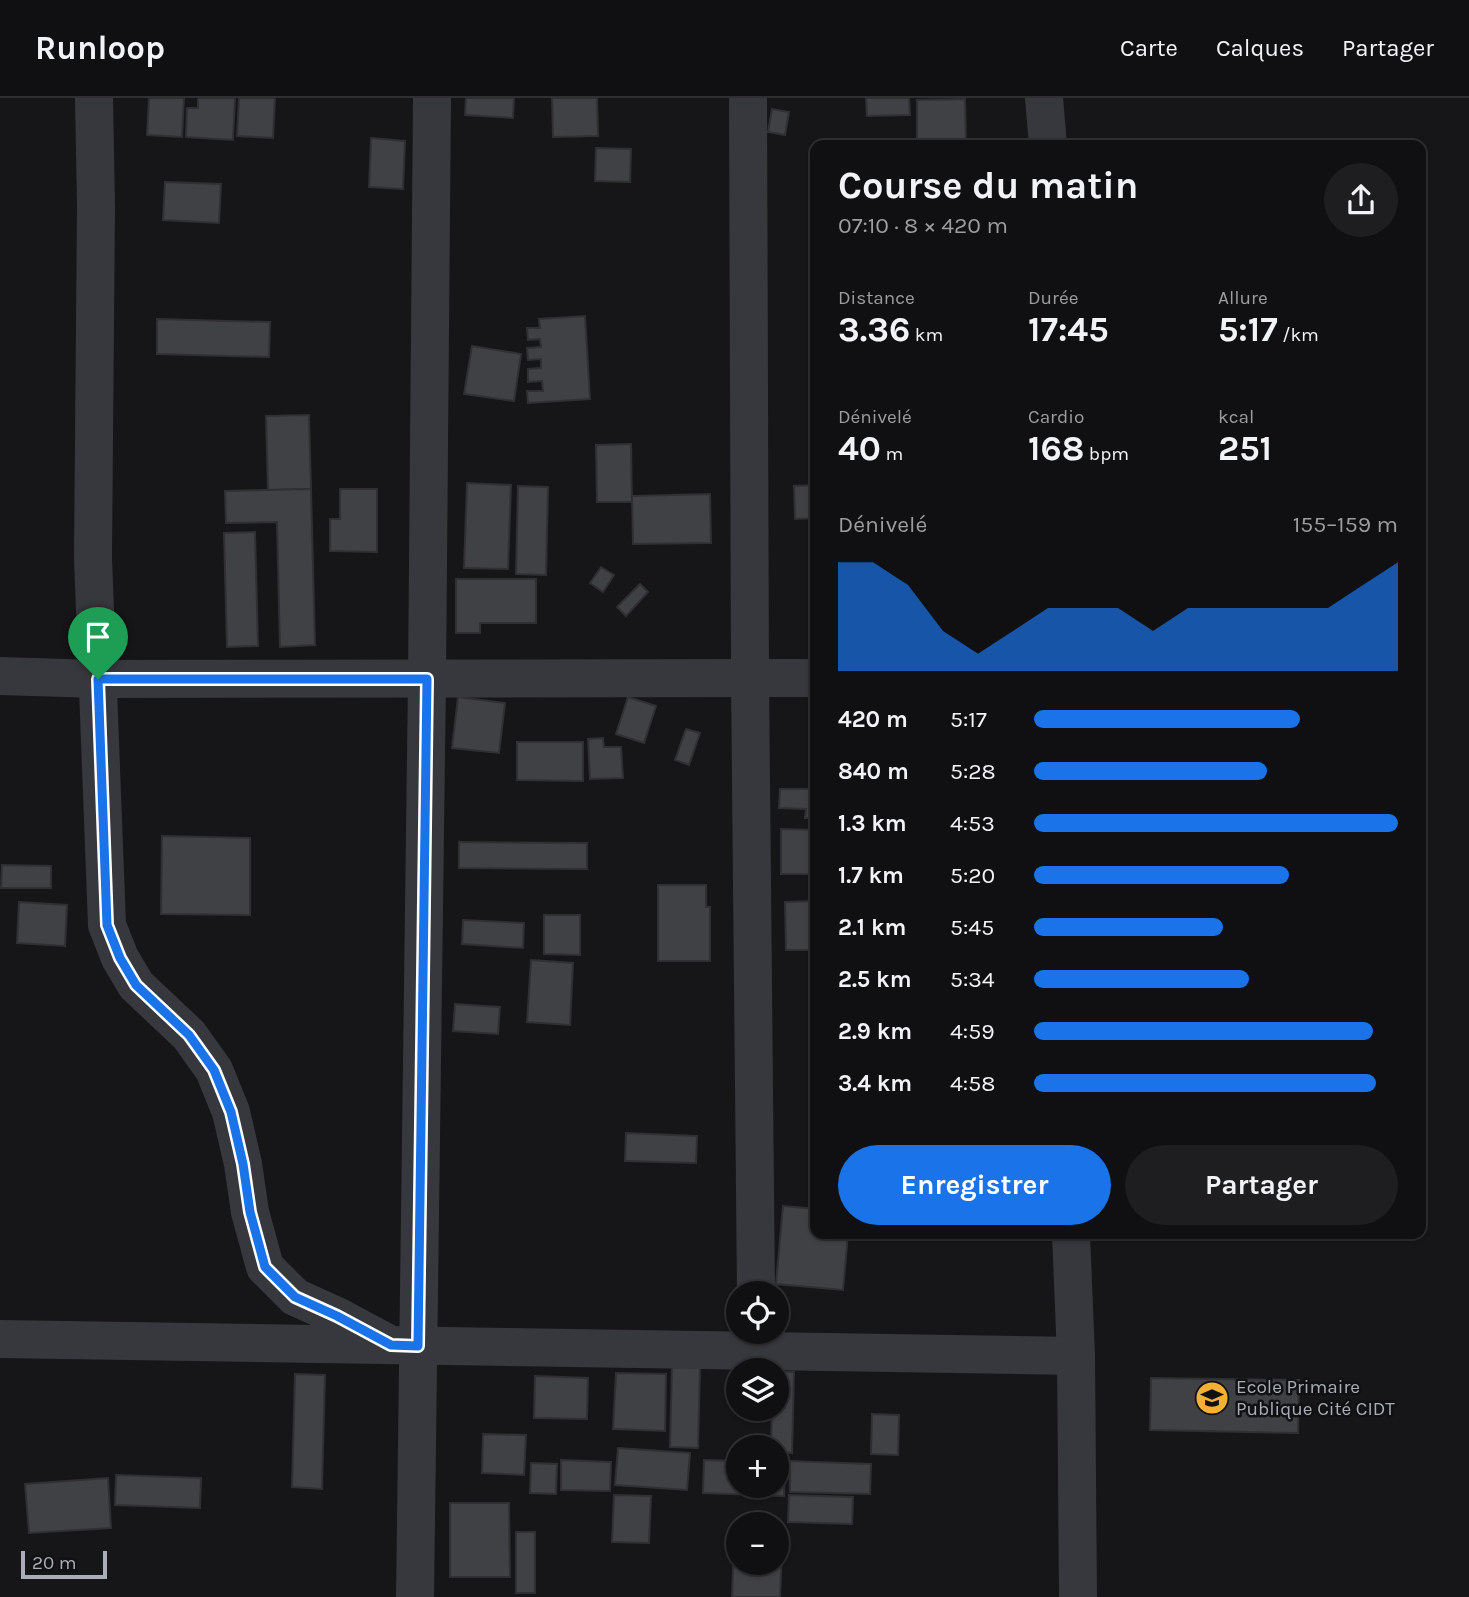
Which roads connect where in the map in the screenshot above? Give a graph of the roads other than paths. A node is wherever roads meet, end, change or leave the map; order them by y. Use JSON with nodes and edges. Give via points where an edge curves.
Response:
{"nodes":[{"id":1,"x":94,"y":98,"type":"edge"},
{"id":2,"x":432,"y":98,"type":"edge"},
{"id":3,"x":748,"y":98,"type":"edge"},
{"id":4,"x":1044,"y":98,"type":"edge"},
{"id":5,"x":1048,"y":140,"type":"edge"},
{"id":6,"x":0,"y":676,"type":"edge"},
{"id":7,"x":750,"y":678,"type":"junction"},
{"id":8,"x":810,"y":678,"type":"edge"},
{"id":9,"x":98,"y":679,"type":"junction"},
{"id":10,"x":427,"y":679,"type":"junction"},
{"id":11,"x":1071,"y":1239,"type":"edge"},
{"id":12,"x":756,"y":1281,"type":"edge"},
{"id":13,"x":0,"y":1339,"type":"edge"},
{"id":14,"x":726,"y":1341,"type":"edge"},
{"id":15,"x":789,"y":1343,"type":"edge"},
{"id":16,"x":404,"y":1345,"type":"junction"},
{"id":17,"x":1076,"y":1356,"type":"junction"},
{"id":18,"x":415,"y":1597,"type":"edge"},
{"id":19,"x":1078,"y":1597,"type":"edge"}],
"edges":[{"from":1,"to":9,"type":"street","via":[[93,558]]},
{"from":2,"to":10,"type":"street"},
{"from":3,"to":7,"type":"street"},
{"from":4,"to":5,"type":"street"},
{"from":6,"to":9,"type":"street"},
{"from":7,"to":8,"type":"street"},
{"from":7,"to":10,"type":"street"},
{"from":7,"to":12,"type":"street"},
{"from":9,"to":10,"type":"street"},
{"from":9,"to":16,"type":"street","via":[[107,925],[120,958],[136,985],[189,1035],[214,1070],[231,1112],[265,1267],[295,1297]]},
{"from":10,"to":16,"type":"street"},
{"from":11,"to":17,"type":"street"},
{"from":13,"to":16,"type":"street"},
{"from":14,"to":16,"type":"street"},
{"from":15,"to":17,"type":"street"},
{"from":16,"to":18,"type":"street"},
{"from":17,"to":19,"type":"street"}]}
